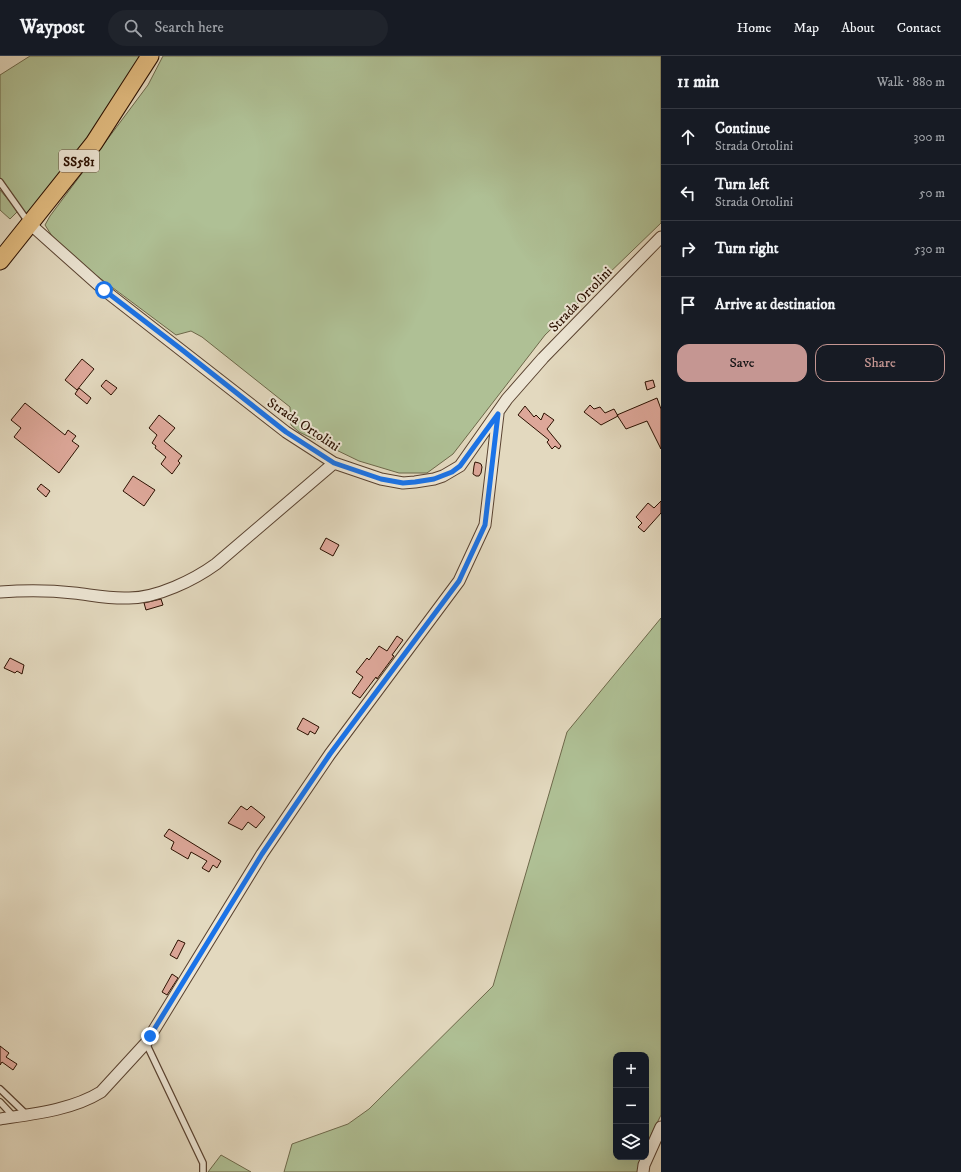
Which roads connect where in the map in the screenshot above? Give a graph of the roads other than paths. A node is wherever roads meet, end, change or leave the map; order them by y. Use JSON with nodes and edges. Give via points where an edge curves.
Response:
{"nodes":[{"id":1,"x":150,"y":56,"type":"edge"},
{"id":2,"x":0,"y":182,"type":"edge"},
{"id":3,"x":30,"y":224,"type":"junction"},
{"id":4,"x":661,"y":237,"type":"edge"},
{"id":5,"x":0,"y":261,"type":"edge"},
{"id":6,"x":498,"y":414,"type":"junction"},
{"id":7,"x":334,"y":463,"type":"junction"},
{"id":8,"x":0,"y":592,"type":"edge"},
{"id":9,"x":146,"y":1043,"type":"junction"},
{"id":10,"x":0,"y":1089,"type":"edge"},
{"id":11,"x":0,"y":1102,"type":"edge"},
{"id":12,"x":26,"y":1115,"type":"junction"},
{"id":13,"x":15,"y":1117,"type":"junction"},
{"id":14,"x":0,"y":1119,"type":"edge"},
{"id":15,"x":661,"y":1127,"type":"edge"},
{"id":16,"x":203,"y":1172,"type":"edge"},
{"id":17,"x":643,"y":1172,"type":"edge"}],
"edges":[{"from":1,"to":3,"type":"main road","number":"SS581","via":[[94,143]]},
{"from":2,"to":3,"type":"lane"},
{"from":3,"to":5,"type":"main road","number":"SS581"},
{"from":3,"to":7,"type":"street","name":"Strada Ortolini","via":[[104,290],[286,432]]},
{"from":4,"to":6,"type":"street","name":"Strada Ortolini","via":[[543,358],[507,399]]},
{"from":6,"to":7,"type":"street","name":"Strada Ortolini","via":[[460,466],[434,479],[415,482],[392,481]]},
{"from":6,"to":9,"type":"street","via":[[485,525],[459,581],[322,766],[262,854]]},
{"from":7,"to":8,"type":"street","via":[[216,564],[179,585],[130,598],[34,590]]},
{"from":9,"to":12,"type":"street","via":[[101,1092],[62,1108]]},
{"from":9,"to":16,"type":"lane","via":[[203,1163]]},
{"from":10,"to":12,"type":"lane"},
{"from":11,"to":13,"type":"lane"},
{"from":12,"to":13,"type":"street"},
{"from":13,"to":14,"type":"street"},
{"from":15,"to":17,"type":"street"}]}
